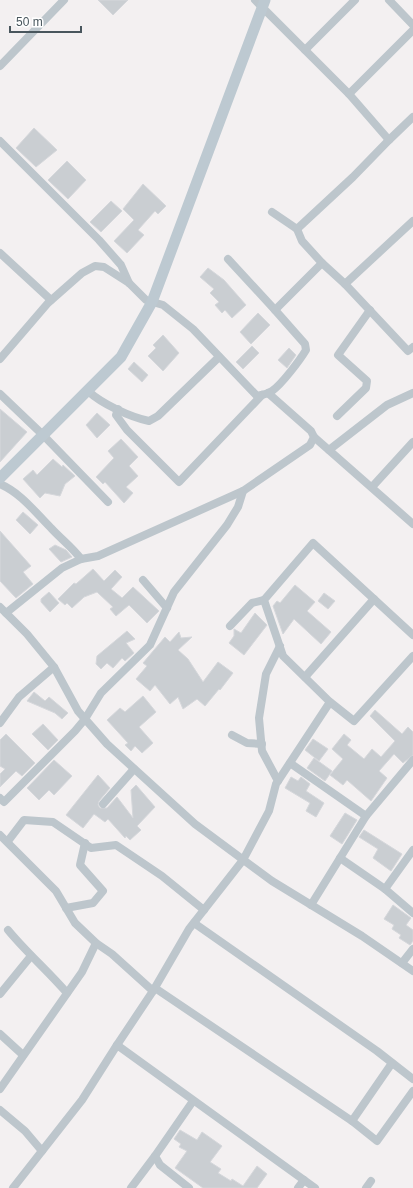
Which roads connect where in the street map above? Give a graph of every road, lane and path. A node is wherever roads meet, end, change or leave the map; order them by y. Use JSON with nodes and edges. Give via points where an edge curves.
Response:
{"nodes":[{"id":1,"x":64,"y":0,"type":"edge"},
{"id":2,"x":389,"y":0,"type":"edge"},
{"id":3,"x":351,"y":1,"type":"edge"},
{"id":4,"x":261,"y":2,"type":"edge"},
{"id":5,"x":413,"y":25,"type":"edge"},
{"id":6,"x":413,"y":30,"type":"edge"},
{"id":7,"x":305,"y":50,"type":"junction"},
{"id":8,"x":0,"y":66,"type":"edge"},
{"id":9,"x":349,"y":94,"type":"junction"},
{"id":10,"x":413,"y":117,"type":"edge"},
{"id":11,"x":0,"y":140,"type":"edge"},
{"id":12,"x":389,"y":140,"type":"junction"},
{"id":13,"x":272,"y":212,"type":"dead end"},
{"id":14,"x":413,"y":221,"type":"edge"},
{"id":15,"x":297,"y":229,"type":"junction"},
{"id":16,"x":0,"y":254,"type":"edge"},
{"id":17,"x":228,"y":259,"type":"dead end"},
{"id":18,"x":322,"y":263,"type":"junction"},
{"id":19,"x":129,"y":283,"type":"junction"},
{"id":20,"x":345,"y":284,"type":"junction"},
{"id":21,"x":51,"y":300,"type":"junction"},
{"id":22,"x":152,"y":302,"type":"junction"},
{"id":23,"x":274,"y":310,"type":"junction"},
{"id":24,"x":370,"y":310,"type":"junction"},
{"id":25,"x":413,"y":347,"type":"edge"},
{"id":26,"x":219,"y":357,"type":"junction"},
{"id":27,"x":0,"y":359,"type":"edge"},
{"id":28,"x":88,"y":391,"type":"junction"},
{"id":29,"x":413,"y":393,"type":"edge"},
{"id":30,"x":0,"y":394,"type":"edge"},
{"id":31,"x":266,"y":394,"type":"junction"},
{"id":32,"x":118,"y":409,"type":"junction"},
{"id":33,"x":337,"y":416,"type":"dead end"},
{"id":34,"x":43,"y":435,"type":"junction"},
{"id":35,"x":314,"y":437,"type":"junction"},
{"id":36,"x":413,"y":442,"type":"edge"},
{"id":37,"x":329,"y":450,"type":"junction"},
{"id":38,"x":0,"y":478,"type":"edge"},
{"id":39,"x":0,"y":484,"type":"edge"},
{"id":40,"x":372,"y":487,"type":"junction"},
{"id":41,"x":243,"y":491,"type":"junction"},
{"id":42,"x":108,"y":502,"type":"dead end"},
{"id":43,"x":413,"y":524,"type":"edge"},
{"id":44,"x":81,"y":559,"type":"junction"},
{"id":45,"x":143,"y":580,"type":"dead end"},
{"id":46,"x":374,"y":599,"type":"junction"},
{"id":47,"x":264,"y":600,"type":"junction"},
{"id":48,"x":167,"y":608,"type":"junction"},
{"id":49,"x":3,"y":611,"type":"edge"},
{"id":50,"x":230,"y":626,"type":"dead end"},
{"id":51,"x":413,"y":635,"type":"edge"},
{"id":52,"x":280,"y":646,"type":"junction"},
{"id":53,"x":413,"y":656,"type":"edge"},
{"id":54,"x":54,"y":667,"type":"junction"},
{"id":55,"x":305,"y":677,"type":"junction"},
{"id":56,"x":330,"y":702,"type":"junction"},
{"id":57,"x":85,"y":719,"type":"junction"},
{"id":58,"x":0,"y":723,"type":"edge"},
{"id":59,"x":232,"y":735,"type":"dead end"},
{"id":60,"x":262,"y":744,"type":"junction"},
{"id":61,"x":413,"y":760,"type":"edge"},
{"id":62,"x":290,"y":763,"type":"junction"},
{"id":63,"x":134,"y":769,"type":"junction"},
{"id":64,"x":278,"y":781,"type":"junction"},
{"id":65,"x":1,"y":803,"type":"edge"},
{"id":66,"x":103,"y":804,"type":"dead end"},
{"id":67,"x":366,"y":816,"type":"junction"},
{"id":68,"x":0,"y":834,"type":"edge"},
{"id":69,"x":8,"y":841,"type":"junction"},
{"id":70,"x":85,"y":843,"type":"junction"},
{"id":71,"x":413,"y":850,"type":"edge"},
{"id":72,"x":340,"y":858,"type":"junction"},
{"id":73,"x":243,"y":860,"type":"junction"},
{"id":74,"x":385,"y":889,"type":"junction"},
{"id":75,"x":311,"y":905,"type":"junction"},
{"id":76,"x":66,"y":908,"type":"junction"},
{"id":77,"x":204,"y":910,"type":"junction"},
{"id":78,"x":413,"y":912,"type":"edge"},
{"id":79,"x":194,"y":923,"type":"junction"},
{"id":80,"x":8,"y":930,"type":"dead end"},
{"id":81,"x":96,"y":943,"type":"junction"},
{"id":82,"x":413,"y":950,"type":"edge"},
{"id":83,"x":31,"y":956,"type":"junction"},
{"id":84,"x":402,"y":963,"type":"junction"},
{"id":85,"x":413,"y":971,"type":"edge"},
{"id":86,"x":154,"y":990,"type":"junction"},
{"id":87,"x":67,"y":993,"type":"junction"},
{"id":88,"x":0,"y":994,"type":"edge"},
{"id":89,"x":0,"y":1034,"type":"edge"},
{"id":90,"x":117,"y":1045,"type":"junction"},
{"id":91,"x":23,"y":1055,"type":"junction"},
{"id":92,"x":392,"y":1063,"type":"junction"},
{"id":93,"x":413,"y":1079,"type":"edge"},
{"id":94,"x":0,"y":1089,"type":"edge"},
{"id":95,"x":413,"y":1091,"type":"edge"},
{"id":96,"x":193,"y":1101,"type":"junction"},
{"id":97,"x":0,"y":1110,"type":"edge"},
{"id":98,"x":352,"y":1121,"type":"junction"},
{"id":99,"x":42,"y":1151,"type":"junction"},
{"id":100,"x":155,"y":1156,"type":"junction"},
{"id":101,"x":304,"y":1180,"type":"junction"},
{"id":102,"x":14,"y":1188,"type":"edge"},
{"id":103,"x":131,"y":1188,"type":"edge"},
{"id":104,"x":189,"y":1188,"type":"edge"},
{"id":105,"x":298,"y":1188,"type":"edge"},
{"id":106,"x":315,"y":1188,"type":"edge"}],
"edges":[{"from":1,"to":8,"type":"street"},
{"from":2,"to":5,"type":"street"},
{"from":3,"to":7,"type":"street"},
{"from":4,"to":7,"type":"street"},
{"from":4,"to":22,"type":"street"},
{"from":6,"to":9,"type":"street"},
{"from":7,"to":9,"type":"street"},
{"from":9,"to":12,"type":"street"},
{"from":10,"to":12,"type":"street"},
{"from":11,"to":19,"type":"street","via":[[99,240],[121,265]]},
{"from":12,"to":15,"type":"street"},
{"from":13,"to":15,"type":"street"},
{"from":14,"to":20,"type":"street"},
{"from":15,"to":18,"type":"street","via":[[302,241]]},
{"from":16,"to":21,"type":"street"},
{"from":17,"to":23,"type":"street"},
{"from":18,"to":20,"type":"street"},
{"from":18,"to":23,"type":"street"},
{"from":19,"to":21,"type":"street","via":[[104,267],[95,266],[82,273]]},
{"from":19,"to":22,"type":"street","via":[[146,300]]},
{"from":20,"to":24,"type":"street"},
{"from":21,"to":27,"type":"street"},
{"from":22,"to":26,"type":"street","via":[[163,306],[193,329]]},
{"from":22,"to":28,"type":"street","via":[[121,357]]},
{"from":23,"to":31,"type":"street","via":[[305,344],[306,350],[272,391]]},
{"from":24,"to":25,"type":"street","via":[[408,351]]},
{"from":24,"to":33,"type":"street","via":[[338,355],[367,381],[366,388]]},
{"from":26,"to":31,"type":"street","via":[[257,396]]},
{"from":26,"to":32,"type":"street","via":[[149,422]]},
{"from":28,"to":32,"type":"street"},
{"from":28,"to":34,"type":"street"},
{"from":29,"to":37,"type":"street","via":[[387,406]]},
{"from":30,"to":34,"type":"street"},
{"from":31,"to":32,"type":"street","via":[[179,482],[127,430],[116,415]]},
{"from":31,"to":35,"type":"street","via":[[312,431]]},
{"from":34,"to":38,"type":"street"},
{"from":34,"to":42,"type":"street"},
{"from":35,"to":37,"type":"street"},
{"from":35,"to":41,"type":"street","via":[[310,445]]},
{"from":36,"to":40,"type":"street"},
{"from":37,"to":40,"type":"street"},
{"from":39,"to":44,"type":"street","via":[[11,489],[35,511]]},
{"from":40,"to":43,"type":"street"},
{"from":41,"to":44,"type":"street","via":[[98,556]]},
{"from":41,"to":48,"type":"street","via":[[238,507],[227,525],[174,592]]},
{"from":44,"to":49,"type":"street","via":[[62,568]]},
{"from":45,"to":48,"type":"street"},
{"from":46,"to":47,"type":"street","via":[[313,543]]},
{"from":46,"to":51,"type":"street"},
{"from":46,"to":55,"type":"street"},
{"from":47,"to":50,"type":"street","via":[[252,602]]},
{"from":47,"to":52,"type":"street"},
{"from":48,"to":57,"type":"street","via":[[150,645],[101,693]]},
{"from":49,"to":54,"type":"street","via":[[27,634]]},
{"from":52,"to":55,"type":"street","via":[[283,656]]},
{"from":52,"to":60,"type":"street","via":[[266,674],[259,718]]},
{"from":53,"to":56,"type":"street","via":[[354,721]]},
{"from":54,"to":57,"type":"street"},
{"from":54,"to":58,"type":"street","via":[[19,697]]},
{"from":55,"to":56,"type":"street"},
{"from":56,"to":62,"type":"street"},
{"from":57,"to":63,"type":"street"},
{"from":57,"to":65,"type":"street"},
{"from":59,"to":60,"type":"street","via":[[247,743]]},
{"from":60,"to":64,"type":"street","via":[[262,751]]},
{"from":61,"to":67,"type":"street"},
{"from":62,"to":64,"type":"street"},
{"from":62,"to":67,"type":"street"},
{"from":63,"to":66,"type":"street"},
{"from":63,"to":73,"type":"street","via":[[195,824]]},
{"from":64,"to":73,"type":"street","via":[[269,811]]},
{"from":67,"to":72,"type":"street"},
{"from":68,"to":69,"type":"street"},
{"from":69,"to":70,"type":"street","via":[[24,820],[53,822]]},
{"from":69,"to":76,"type":"street","via":[[56,891]]},
{"from":70,"to":76,"type":"street","via":[[80,865],[103,891],[93,903]]},
{"from":70,"to":77,"type":"street","via":[[91,848],[116,845],[162,876]]},
{"from":71,"to":74,"type":"street"},
{"from":72,"to":74,"type":"street"},
{"from":72,"to":75,"type":"street"},
{"from":73,"to":75,"type":"street"},
{"from":73,"to":77,"type":"street"},
{"from":74,"to":78,"type":"street"},
{"from":75,"to":84,"type":"street"},
{"from":76,"to":81,"type":"street","via":[[74,923]]},
{"from":77,"to":79,"type":"street"},
{"from":79,"to":86,"type":"street"},
{"from":79,"to":92,"type":"street"},
{"from":80,"to":83,"type":"street"},
{"from":81,"to":86,"type":"street"},
{"from":81,"to":87,"type":"street","via":[[82,972]]},
{"from":82,"to":84,"type":"street"},
{"from":83,"to":87,"type":"street"},
{"from":83,"to":88,"type":"street"},
{"from":84,"to":85,"type":"street"},
{"from":86,"to":90,"type":"street"},
{"from":86,"to":98,"type":"street"},
{"from":87,"to":91,"type":"street"},
{"from":89,"to":91,"type":"street"},
{"from":90,"to":96,"type":"street"},
{"from":90,"to":99,"type":"street","via":[[82,1100]]},
{"from":91,"to":94,"type":"street"},
{"from":92,"to":93,"type":"street"},
{"from":92,"to":98,"type":"street"},
{"from":95,"to":98,"type":"street","via":[[377,1141]]},
{"from":96,"to":100,"type":"street"},
{"from":96,"to":101,"type":"street"},
{"from":97,"to":99,"type":"street","via":[[25,1131]]},
{"from":99,"to":102,"type":"street"},
{"from":100,"to":103,"type":"street"},
{"from":100,"to":104,"type":"street","via":[[160,1165]]},
{"from":101,"to":105,"type":"street"},
{"from":101,"to":106,"type":"street"}]}
